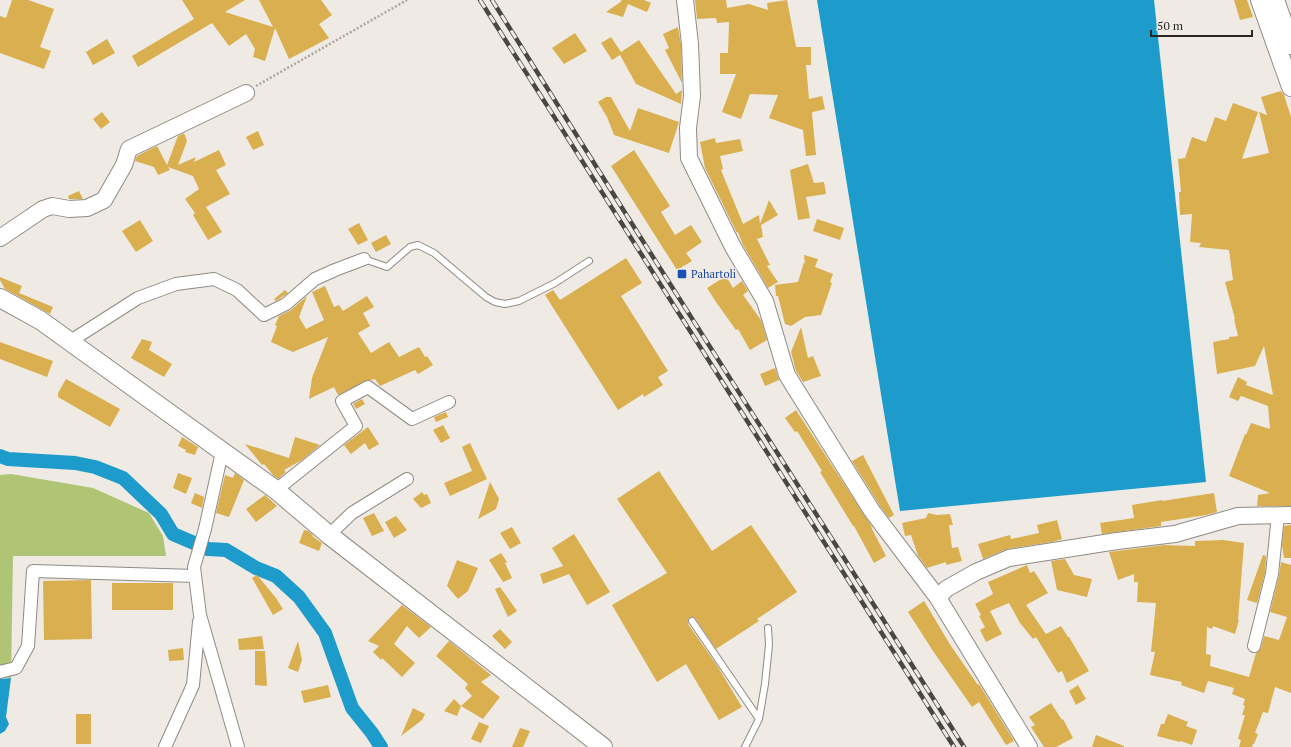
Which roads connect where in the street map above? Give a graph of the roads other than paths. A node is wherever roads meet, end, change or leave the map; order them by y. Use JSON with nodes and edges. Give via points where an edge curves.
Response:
{"nodes":[{"id":1,"x":685,"y":0,"type":"edge"},
{"id":2,"x":1260,"y":0,"type":"edge"},
{"id":3,"x":1275,"y":0,"type":"edge"},
{"id":4,"x":1291,"y":45,"type":"edge"},
{"id":5,"x":1291,"y":87,"type":"edge"},
{"id":6,"x":246,"y":92,"type":"road end"},
{"id":7,"x":0,"y":238,"type":"edge"},
{"id":8,"x":364,"y":259,"type":"joint"},
{"id":9,"x":589,"y":262,"type":"dead end"},
{"id":10,"x":0,"y":298,"type":"edge"},
{"id":11,"x":69,"y":342,"type":"junction"},
{"id":12,"x":449,"y":402,"type":"dead end"},
{"id":13,"x":222,"y":452,"type":"junction"},
{"id":14,"x":407,"y":479,"type":"dead end"},
{"id":15,"x":276,"y":490,"type":"junction"},
{"id":16,"x":1285,"y":515,"type":"edge"},
{"id":17,"x":329,"y":535,"type":"junction"},
{"id":18,"x":194,"y":572,"type":"junction"},
{"id":19,"x":938,"y":598,"type":"junction"},
{"id":20,"x":200,"y":615,"type":"junction"},
{"id":21,"x":692,"y":621,"type":"dead end"},
{"id":22,"x":768,"y":628,"type":"dead end"},
{"id":23,"x":1254,"y":646,"type":"dead end"},
{"id":24,"x":0,"y":672,"type":"edge"},
{"id":25,"x":758,"y":719,"type":"junction"},
{"id":26,"x":165,"y":747,"type":"edge"},
{"id":27,"x":238,"y":747,"type":"edge"},
{"id":28,"x":603,"y":747,"type":"edge"},
{"id":29,"x":745,"y":747,"type":"edge"},
{"id":30,"x":1029,"y":747,"type":"edge"}],
"edges":[{"from":1,"to":19,"type":"street","via":[[692,96],[688,128],[689,158],[733,247],[765,301],[787,375],[872,511]]},
{"from":2,"to":5,"type":"main road"},
{"from":3,"to":4,"type":"main road"},
{"from":6,"to":7,"type":"street","via":[[129,149],[124,165],[104,200],[87,208],[69,210],[52,206],[43,209]]},
{"from":8,"to":9,"type":"lane","via":[[386,267],[410,247],[418,245],[434,254],[486,298],[505,304],[519,301]]},
{"from":8,"to":11,"type":"street","via":[[315,279],[286,304],[264,315],[236,290],[214,279],[176,284],[138,298]]},
{"from":10,"to":11,"type":"main road","via":[[40,320]]},
{"from":11,"to":13,"type":"main road"},
{"from":12,"to":15,"type":"street","via":[[412,420],[368,387],[342,401],[356,426]]},
{"from":13,"to":15,"type":"main road"},
{"from":13,"to":18,"type":"street"},
{"from":14,"to":17,"type":"street","via":[[352,513]]},
{"from":15,"to":17,"type":"main road"},
{"from":16,"to":19,"type":"street","via":[[1238,516],[1175,534],[1009,558],[976,572],[946,589]]},
{"from":16,"to":23,"type":"street"},
{"from":17,"to":28,"type":"main road"},
{"from":18,"to":20,"type":"street"},
{"from":18,"to":24,"type":"street","via":[[33,571],[28,646],[16,668]]},
{"from":19,"to":30,"type":"street"},
{"from":20,"to":26,"type":"street","via":[[193,685]]},
{"from":20,"to":27,"type":"street"},
{"from":21,"to":25,"type":"lane"},
{"from":22,"to":25,"type":"lane","via":[[768,653]]},
{"from":25,"to":29,"type":"lane"}]}
